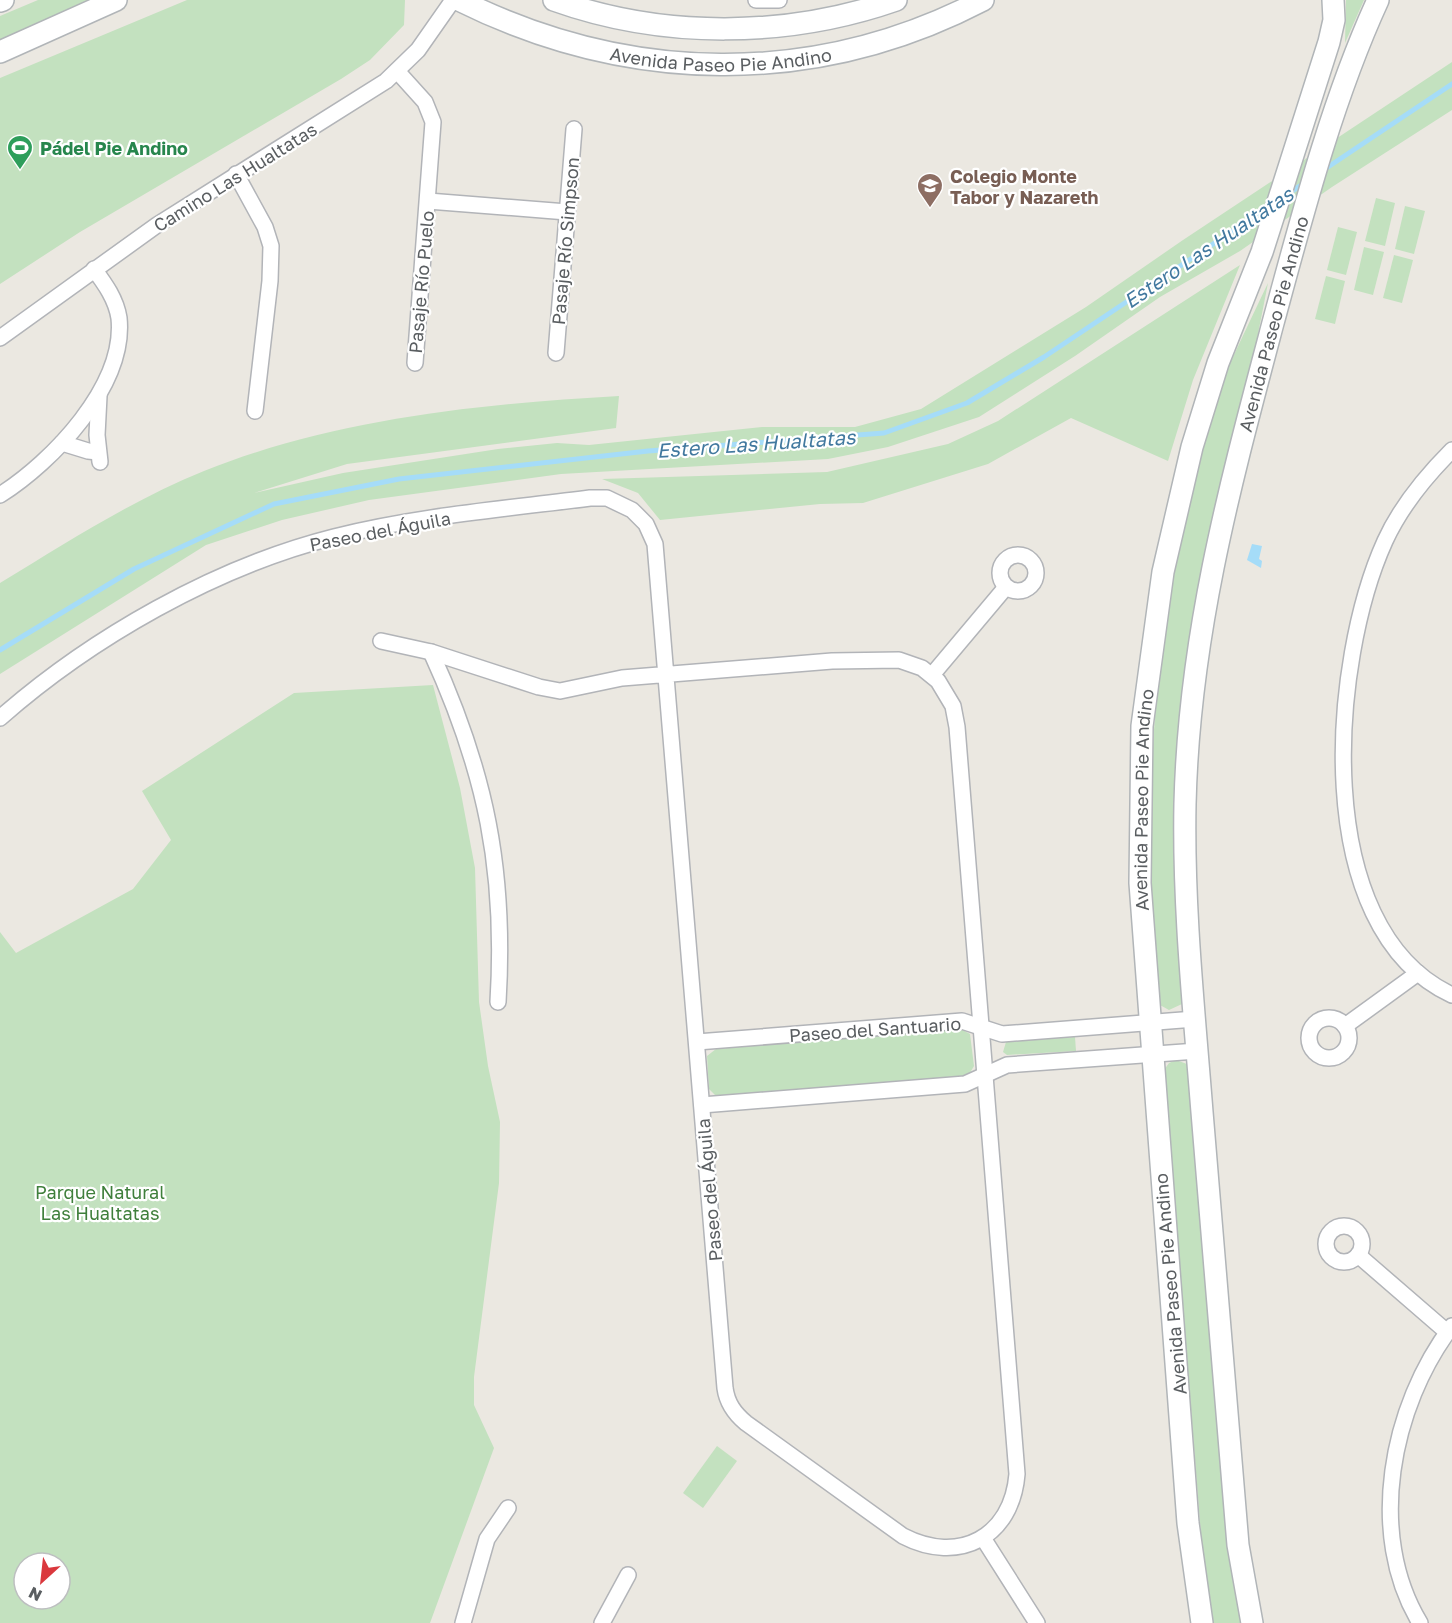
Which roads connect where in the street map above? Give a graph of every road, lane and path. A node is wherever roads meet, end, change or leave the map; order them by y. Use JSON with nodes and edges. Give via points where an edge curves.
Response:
{"nodes":[{"id":1,"x":116,"y":0,"type":"edge"},
{"id":2,"x":453,"y":0,"type":"edge"},
{"id":3,"x":459,"y":0,"type":"edge"},
{"id":4,"x":554,"y":0,"type":"edge"},
{"id":5,"x":756,"y":0,"type":"edge"},
{"id":6,"x":779,"y":0,"type":"edge"},
{"id":7,"x":896,"y":0,"type":"edge"},
{"id":8,"x":983,"y":0,"type":"edge"},
{"id":9,"x":1333,"y":0,"type":"edge"},
{"id":10,"x":1378,"y":0,"type":"edge"},
{"id":11,"x":0,"y":52,"type":"edge"},
{"id":12,"x":397,"y":71,"type":"junction"},
{"id":13,"x":574,"y":129,"type":"dead end"},
{"id":14,"x":236,"y":174,"type":"junction"},
{"id":15,"x":428,"y":201,"type":"junction"},
{"id":16,"x":567,"y":212,"type":"junction"},
{"id":17,"x":94,"y":269,"type":"junction"},
{"id":18,"x":0,"y":338,"type":"edge"},
{"id":19,"x":556,"y":353,"type":"dead end"},
{"id":20,"x":415,"y":363,"type":"dead end"},
{"id":21,"x":99,"y":396,"type":"junction"},
{"id":22,"x":255,"y":411,"type":"dead end"},
{"id":23,"x":62,"y":443,"type":"junction"},
{"id":24,"x":1452,"y":450,"type":"edge"},
{"id":25,"x":0,"y":495,"type":"edge"},
{"id":26,"x":1006,"y":587,"type":"dead end"},
{"id":27,"x":381,"y":641,"type":"dead end"},
{"id":28,"x":431,"y":652,"type":"junction"},
{"id":29,"x":666,"y":674,"type":"junction"},
{"id":30,"x":932,"y":675,"type":"junction"},
{"id":31,"x":0,"y":718,"type":"edge"},
{"id":32,"x":1418,"y":973,"type":"junction"},
{"id":33,"x":1452,"y":995,"type":"edge"},
{"id":34,"x":498,"y":1002,"type":"dead end"},
{"id":35,"x":1195,"y":1019,"type":"junction"},
{"id":36,"x":1150,"y":1022,"type":"junction"},
{"id":37,"x":1345,"y":1026,"type":"dead end"},
{"id":38,"x":982,"y":1028,"type":"junction"},
{"id":39,"x":697,"y":1042,"type":"junction"},
{"id":40,"x":1197,"y":1051,"type":"junction"},
{"id":41,"x":1152,"y":1054,"type":"junction"},
{"id":42,"x":985,"y":1075,"type":"junction"},
{"id":43,"x":702,"y":1105,"type":"junction"},
{"id":44,"x":1358,"y":1255,"type":"dead end"},
{"id":45,"x":1450,"y":1329,"type":"edge"},
{"id":46,"x":508,"y":1508,"type":"dead end"},
{"id":47,"x":983,"y":1538,"type":"junction"},
{"id":48,"x":628,"y":1575,"type":"dead end"},
{"id":49,"x":463,"y":1623,"type":"edge"},
{"id":50,"x":602,"y":1623,"type":"edge"},
{"id":51,"x":1037,"y":1623,"type":"edge"},
{"id":52,"x":1202,"y":1623,"type":"edge"},
{"id":53,"x":1252,"y":1623,"type":"edge"},
{"id":54,"x":1420,"y":1623,"type":"edge"}],
"edges":[{"from":1,"to":11,"type":"main road"},
{"from":2,"to":12,"type":"street","name":"Camino Las Hualtatas","via":[[430,36]]},
{"from":3,"to":8,"type":"main road","name":"Avenida Paseo Pie Andino","via":[[533,33],[595,51],[662,63],[712,65],[783,61],[858,47],[941,20]]},
{"from":4,"to":7,"type":"main road","name":"Avenida Paseo Pie Andino","via":[[630,20],[736,29],[820,21]]},
{"from":5,"to":6,"type":"street"},
{"from":9,"to":36,"type":"main road","name":"Avenida Paseo Pie Andino","via":[[1329,42],[1262,252],[1218,363],[1192,447],[1163,572],[1142,726],[1139,818]]},
{"from":10,"to":35,"type":"main road","name":"Avenida Paseo Pie Andino","via":[[1361,39],[1298,232],[1226,498],[1196,664],[1188,739],[1185,848]]},
{"from":12,"to":14,"type":"street","name":"Camino Las Hualtatas"},
{"from":12,"to":15,"type":"street","name":"Pasaje Río Puelo","via":[[425,102],[432,116]]},
{"from":13,"to":16,"type":"street","name":"Pasaje Río Simpson"},
{"from":14,"to":17,"type":"street","name":"Camino Las Hualtatas"},
{"from":14,"to":22,"type":"street","via":[[265,227],[271,255]]},
{"from":15,"to":16,"type":"street","name":"Pasaje Río Puelo"},
{"from":15,"to":20,"type":"street","name":"Pasaje Río Puelo"},
{"from":16,"to":19,"type":"street","name":"Pasaje Río Simpson"},
{"from":17,"to":18,"type":"street","name":"Camino Las Hualtatas"},
{"from":17,"to":21,"type":"street","via":[[112,297],[119,327]]},
{"from":21,"to":23,"type":"street"},
{"from":21,"to":23,"type":"street","via":[[99,457]]},
{"from":23,"to":25,"type":"street"},
{"from":24,"to":32,"type":"street","via":[[1404,506],[1379,555],[1354,641],[1344,702],[1345,778],[1357,868],[1378,920]]},
{"from":26,"to":30,"type":"street"},
{"from":27,"to":28,"type":"street"},
{"from":28,"to":29,"type":"street","via":[[549,690]]},
{"from":28,"to":34,"type":"street","via":[[471,751],[490,821],[500,903]]},
{"from":29,"to":30,"type":"street","via":[[886,658],[912,663]]},
{"from":29,"to":31,"type":"street","name":"Paseo del Águila","via":[[651,533],[640,516],[624,504],[590,498],[373,528],[279,554],[202,587],[123,630],[43,682]]},
{"from":29,"to":39,"type":"street","name":"Paseo del Águila"},
{"from":30,"to":38,"type":"street","via":[[949,697],[957,727]]},
{"from":32,"to":33,"type":"street"},
{"from":32,"to":37,"type":"street"},
{"from":35,"to":36,"type":"street","name":"Paseo del Santuario"},
{"from":35,"to":40,"type":"main road","name":"Avenida Paseo Pie Andino"},
{"from":36,"to":38,"type":"street","name":"Paseo del Santuario","via":[[1002,1034]]},
{"from":36,"to":41,"type":"main road","name":"Avenida Paseo Pie Andino"},
{"from":38,"to":39,"type":"street","name":"Paseo del Santuario","via":[[962,1021]]},
{"from":38,"to":42,"type":"street"},
{"from":39,"to":43,"type":"street","name":"Paseo del Águila"},
{"from":40,"to":41,"type":"street"},
{"from":40,"to":53,"type":"main road","name":"Avenida Paseo Pie Andino","via":[[1238,1545]]},
{"from":41,"to":42,"type":"street","via":[[1007,1065]]},
{"from":41,"to":52,"type":"main road","name":"Avenida Paseo Pie Andino","via":[[1188,1523]]},
{"from":42,"to":43,"type":"street","via":[[965,1084]]},
{"from":42,"to":47,"type":"street","via":[[1017,1474],[1006,1513]]},
{"from":43,"to":47,"type":"street","name":"Paseo del Águila","via":[[725,1388],[732,1409],[903,1536],[924,1545],[946,1548]]},
{"from":44,"to":45,"type":"street"},
{"from":45,"to":54,"type":"street","via":[[1424,1372],[1408,1411],[1391,1498],[1390,1530],[1396,1568]]},
{"from":46,"to":49,"type":"street","via":[[487,1539]]},
{"from":47,"to":51,"type":"street"},
{"from":48,"to":50,"type":"street"}]}
